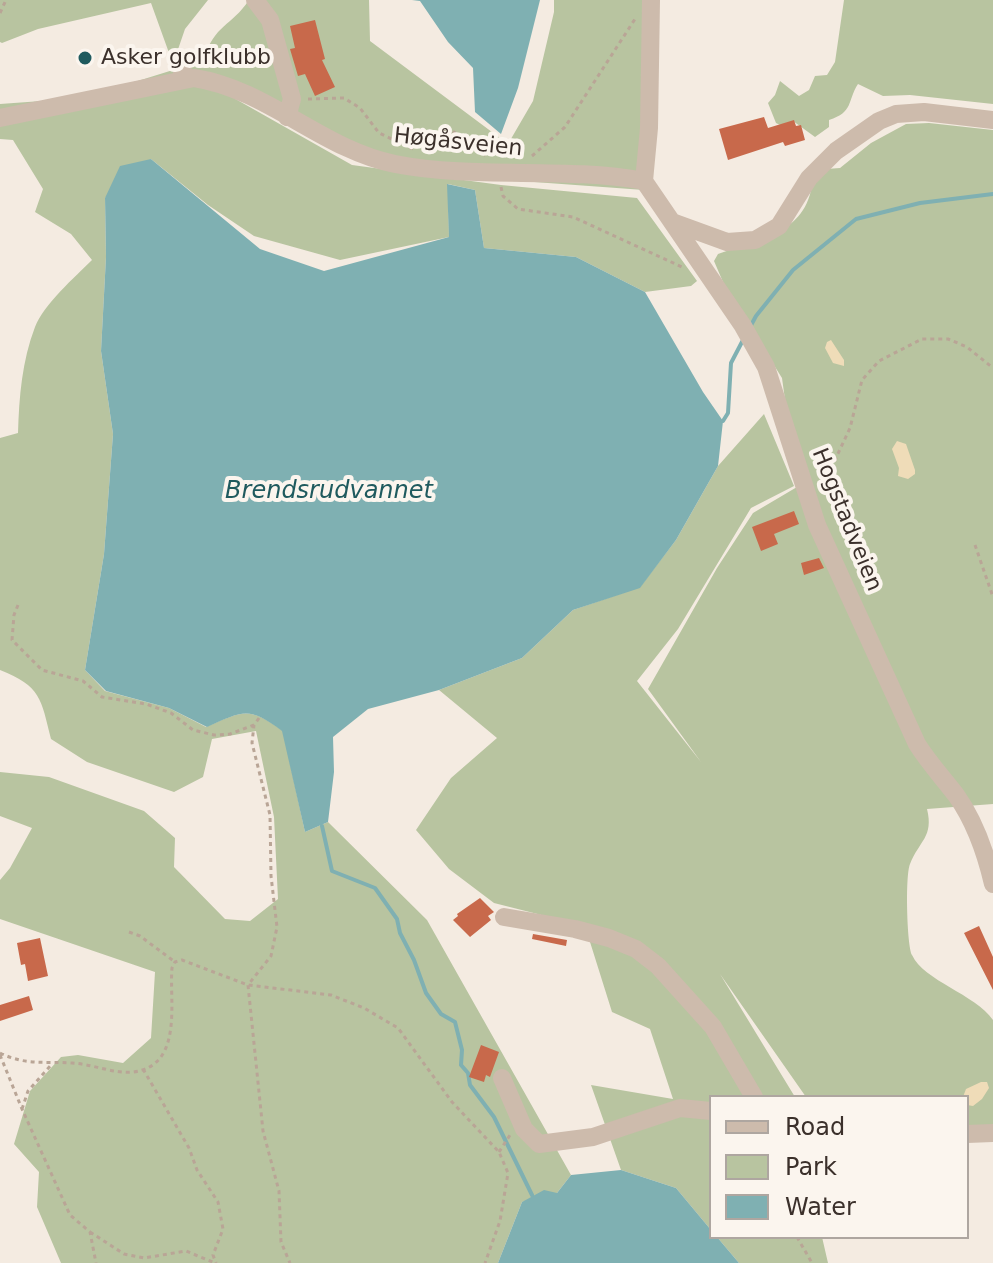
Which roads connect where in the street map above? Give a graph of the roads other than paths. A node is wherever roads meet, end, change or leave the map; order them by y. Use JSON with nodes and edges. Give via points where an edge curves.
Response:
{"nodes":[{"id":1,"x":255,"y":0,"type":"edge"},
{"id":2,"x":651,"y":0,"type":"edge"},
{"id":3,"x":184,"y":59,"type":"dead end"},
{"id":4,"x":181,"y":80,"type":"junction"},
{"id":5,"x":290,"y":108,"type":"junction"},
{"id":6,"x":0,"y":118,"type":"edge"},
{"id":7,"x":993,"y":120,"type":"edge"},
{"id":8,"x":644,"y":181,"type":"junction"},
{"id":9,"x":672,"y":222,"type":"junction"},
{"id":10,"x":993,"y":884,"type":"edge"},
{"id":11,"x":504,"y":917,"type":"dead end"},
{"id":12,"x":502,"y":1078,"type":"dead end"},
{"id":13,"x":753,"y":1095,"type":"edge"},
{"id":14,"x":709,"y":1111,"type":"edge"},
{"id":15,"x":993,"y":1133,"type":"edge"},
{"id":16,"x":969,"y":1134,"type":"edge"}],
"edges":[{"from":1,"to":5,"type":"street","via":[[270,20]]},
{"from":2,"to":8,"type":"street"},
{"from":3,"to":4,"type":"street"},
{"from":4,"to":5,"type":"street","name":"Høgåsveien","via":[[220,82]]},
{"from":4,"to":6,"type":"street","name":"Høgåsveien"},
{"from":5,"to":8,"type":"street","name":"Høgåsveien","via":[[356,151],[393,164]]},
{"from":7,"to":9,"type":"street","via":[[924,112],[879,121],[836,151],[809,178],[779,226],[755,240],[727,242]]},
{"from":8,"to":9,"type":"street","name":"Hogstadveien"},
{"from":9,"to":10,"type":"street","name":"Hogstadveien","via":[[755,344],[814,515],[917,744],[955,794],[979,839]]},
{"from":11,"to":13,"type":"street","via":[[575,929],[636,949],[713,1027]]},
{"from":12,"to":14,"type":"street","via":[[524,1129],[539,1144],[593,1137],[680,1108]]},
{"from":15,"to":16,"type":"street"}]}
